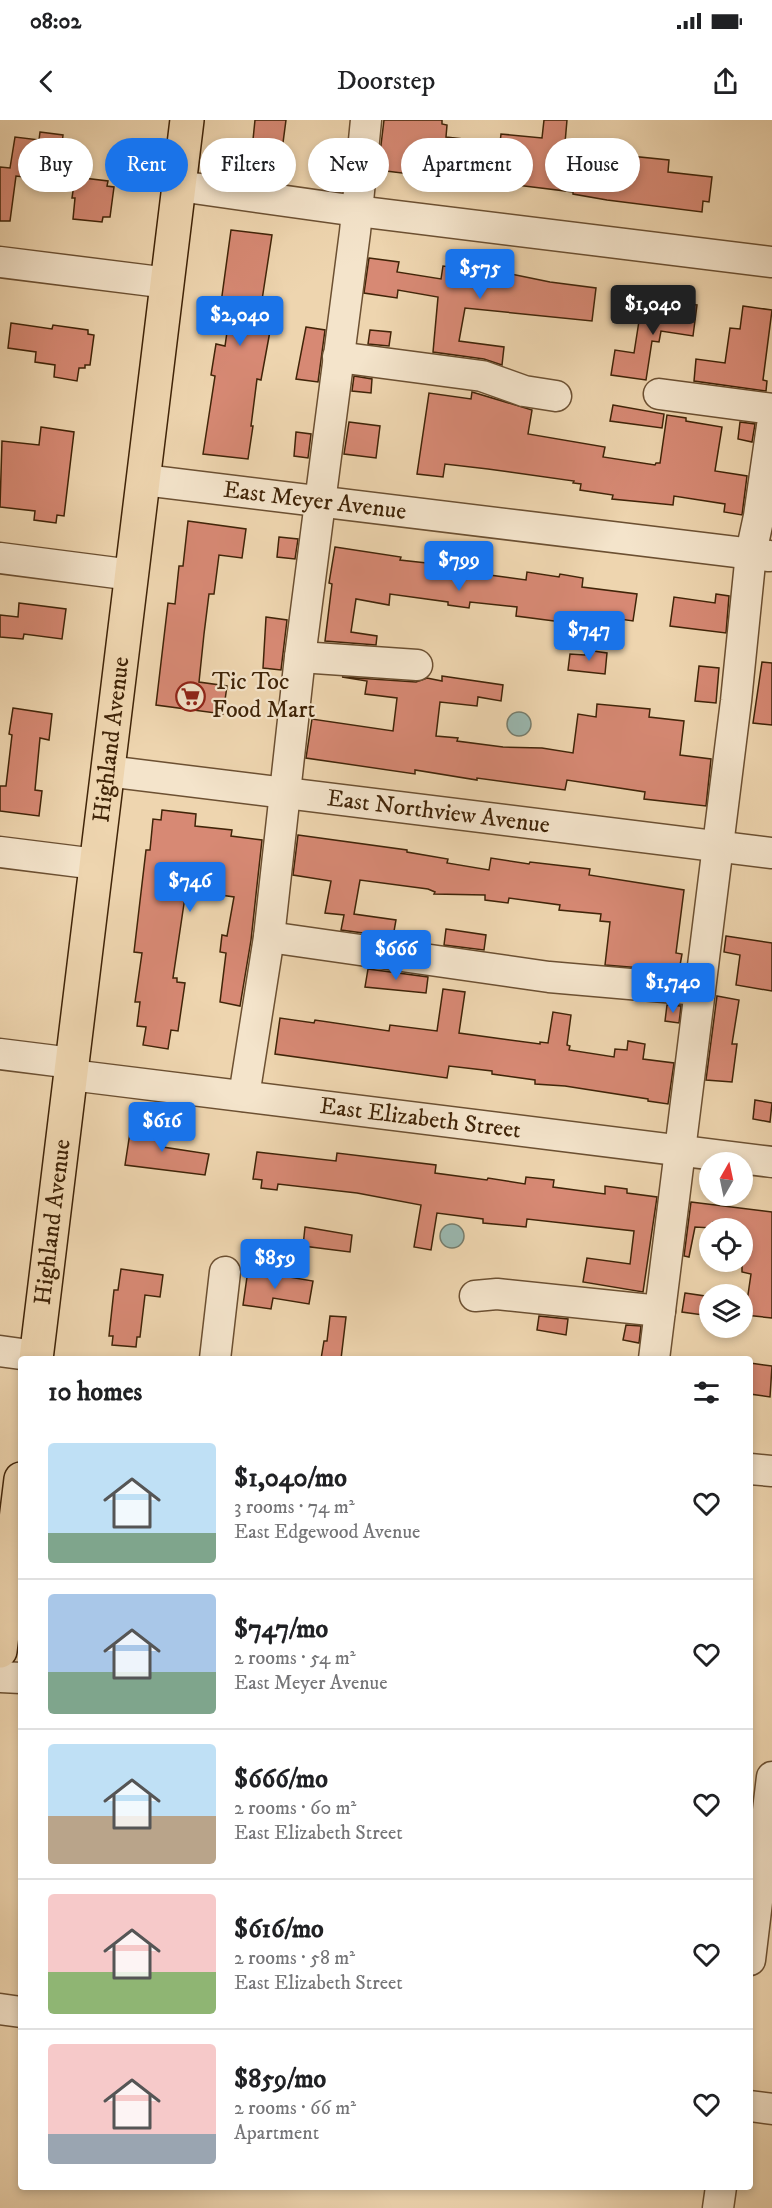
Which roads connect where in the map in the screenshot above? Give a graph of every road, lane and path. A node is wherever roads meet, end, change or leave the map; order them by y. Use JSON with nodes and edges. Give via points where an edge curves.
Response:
{"nodes":[{"id":1,"x":187,"y":120,"type":"edge"},
{"id":2,"x":366,"y":120,"type":"edge"},
{"id":3,"x":185,"y":138,"type":"edge"},
{"id":4,"x":188,"y":187,"type":"edge"},
{"id":5,"x":178,"y":192,"type":"edge"},
{"id":6,"x":357,"y":212,"type":"junction"},
{"id":7,"x":0,"y":262,"type":"edge"},
{"id":8,"x":772,"y":262,"type":"edge"},
{"id":9,"x":168,"y":283,"type":"junction"},
{"id":10,"x":338,"y":357,"type":"junction"},
{"id":11,"x":659,"y":394,"type":"dead end"},
{"id":12,"x":556,"y":396,"type":"dead end"},
{"id":13,"x":772,"y":409,"type":"edge"},
{"id":14,"x":772,"y":426,"type":"edge"},
{"id":15,"x":144,"y":480,"type":"junction"},
{"id":16,"x":321,"y":502,"type":"junction"},
{"id":17,"x":762,"y":555,"type":"edge"},
{"id":18,"x":0,"y":558,"type":"edge"},
{"id":19,"x":132,"y":575,"type":"junction"},
{"id":20,"x":300,"y":657,"type":"junction"},
{"id":21,"x":417,"y":665,"type":"dead end"},
{"id":22,"x":107,"y":771,"type":"junction"},
{"id":23,"x":284,"y":793,"type":"junction"},
{"id":24,"x":718,"y":846,"type":"junction"},
{"id":25,"x":0,"y":852,"type":"edge"},
{"id":26,"x":772,"y":853,"type":"edge"},
{"id":27,"x":96,"y":864,"type":"junction"},
{"id":28,"x":269,"y":937,"type":"junction"},
{"id":29,"x":699,"y":990,"type":"junction"},
{"id":30,"x":0,"y":1054,"type":"edge"},
{"id":31,"x":71,"y":1069,"type":"junction"},
{"id":32,"x":244,"y":1096,"type":"junction"},
{"id":33,"x":680,"y":1150,"type":"junction"},
{"id":34,"x":772,"y":1162,"type":"edge"},
{"id":35,"x":225,"y":1272,"type":"dead end"},
{"id":36,"x":475,"y":1296,"type":"dead end"},
{"id":37,"x":660,"y":1311,"type":"junction"},
{"id":38,"x":0,"y":1351,"type":"edge"},
{"id":39,"x":26,"y":1356,"type":"edge"},
{"id":40,"x":36,"y":1356,"type":"edge"},
{"id":41,"x":214,"y":1356,"type":"edge"},
{"id":42,"x":654,"y":1356,"type":"edge"},
{"id":43,"x":753,"y":1469,"type":"edge"},
{"id":44,"x":772,"y":1471,"type":"edge"},
{"id":45,"x":18,"y":1504,"type":"edge"},
{"id":46,"x":0,"y":1651,"type":"edge"},
{"id":47,"x":0,"y":1677,"type":"edge"},
{"id":48,"x":18,"y":1678,"type":"edge"},
{"id":49,"x":753,"y":1764,"type":"edge"},
{"id":50,"x":772,"y":1766,"type":"edge"},
{"id":51,"x":772,"y":1777,"type":"edge"},
{"id":52,"x":760,"y":1914,"type":"edge"},
{"id":53,"x":753,"y":1946,"type":"edge"},
{"id":54,"x":0,"y":2009,"type":"edge"},
{"id":55,"x":18,"y":2012,"type":"edge"},
{"id":56,"x":753,"y":2106,"type":"edge"},
{"id":57,"x":772,"y":2109,"type":"edge"},
{"id":58,"x":721,"y":2190,"type":"edge"},
{"id":59,"x":718,"y":2208,"type":"edge"}],
"edges":[{"from":1,"to":3,"type":"main road","name":"Highland Avenue"},
{"from":2,"to":6,"type":"street"},
{"from":4,"to":6,"type":"street"},
{"from":5,"to":9,"type":"main road","name":"Highland Avenue"},
{"from":6,"to":8,"type":"street"},
{"from":6,"to":10,"type":"street"},
{"from":7,"to":9,"type":"street"},
{"from":9,"to":15,"type":"main road","name":"Highland Avenue"},
{"from":10,"to":12,"type":"street","via":[[482,376],[524,391]]},
{"from":10,"to":16,"type":"street"},
{"from":11,"to":13,"type":"street"},
{"from":14,"to":17,"type":"street","via":[[759,516]]},
{"from":15,"to":16,"type":"street","name":"East Meyer Avenue"},
{"from":15,"to":19,"type":"main road","name":"Highland Avenue"},
{"from":16,"to":17,"type":"street","name":"East Meyer Avenue"},
{"from":16,"to":20,"type":"street"},
{"from":17,"to":24,"type":"street","via":[[740,667]]},
{"from":18,"to":19,"type":"street"},
{"from":19,"to":22,"type":"main road","name":"Highland Avenue"},
{"from":20,"to":21,"type":"street"},
{"from":20,"to":23,"type":"street"},
{"from":22,"to":23,"type":"street","name":"East Northview Avenue"},
{"from":22,"to":27,"type":"main road","name":"Highland Avenue"},
{"from":23,"to":24,"type":"street","name":"East Northview Avenue"},
{"from":23,"to":28,"type":"street"},
{"from":24,"to":26,"type":"street","name":"East Northview Avenue"},
{"from":24,"to":29,"type":"street"},
{"from":25,"to":27,"type":"street"},
{"from":27,"to":31,"type":"main road","name":"Highland Avenue"},
{"from":28,"to":29,"type":"street","via":[[549,977]]},
{"from":28,"to":32,"type":"street"},
{"from":29,"to":33,"type":"street"},
{"from":30,"to":31,"type":"street","name":"East Elizabeth Street"},
{"from":31,"to":32,"type":"street","name":"East Elizabeth Street"},
{"from":31,"to":40,"type":"main road","name":"Highland Avenue"},
{"from":32,"to":33,"type":"street","name":"East Elizabeth Street"},
{"from":33,"to":34,"type":"street","name":"East Elizabeth Street"},
{"from":33,"to":37,"type":"street"},
{"from":35,"to":41,"type":"street"},
{"from":36,"to":37,"type":"street","via":[[497,1294]]},
{"from":37,"to":42,"type":"street"},
{"from":38,"to":39,"type":"street"},
{"from":43,"to":44,"type":"street"},
{"from":45,"to":46,"type":"main road"},
{"from":47,"to":48,"type":"street"},
{"from":49,"to":50,"type":"street"},
{"from":51,"to":52,"type":"street"},
{"from":52,"to":53,"type":"street"},
{"from":54,"to":55,"type":"street"},
{"from":56,"to":57,"type":"street"},
{"from":58,"to":59,"type":"street"}]}
